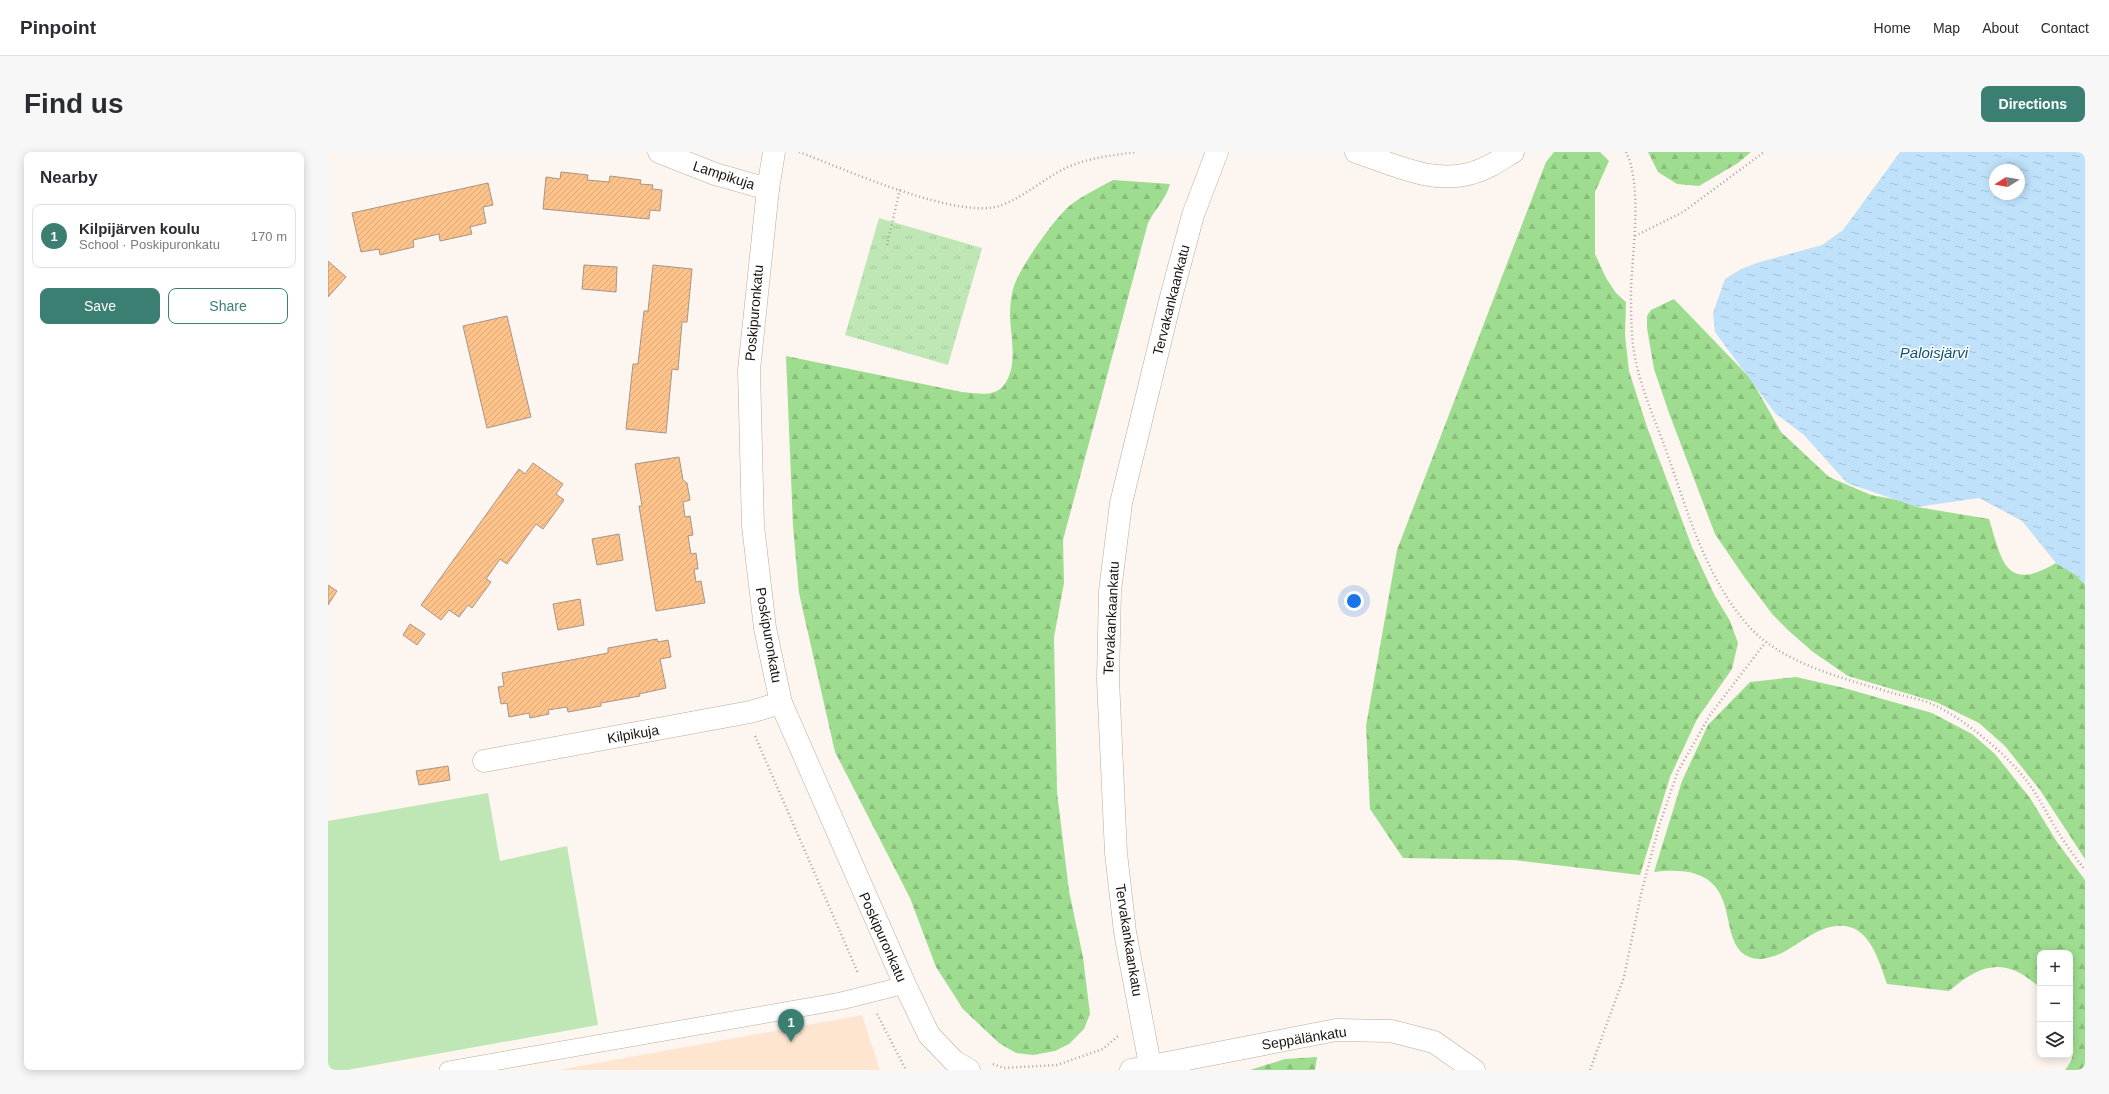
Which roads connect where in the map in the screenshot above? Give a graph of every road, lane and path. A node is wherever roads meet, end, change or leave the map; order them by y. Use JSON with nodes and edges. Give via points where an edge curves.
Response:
{"nodes":[{"id":1,"x":659,"y":152,"type":"edge"},
{"id":2,"x":774,"y":152,"type":"edge"},
{"id":3,"x":799,"y":152,"type":"edge"},
{"id":4,"x":1136,"y":152,"type":"edge"},
{"id":5,"x":1217,"y":152,"type":"edge"},
{"id":6,"x":1356,"y":152,"type":"edge"},
{"id":7,"x":1513,"y":152,"type":"edge"},
{"id":8,"x":1626,"y":152,"type":"edge"},
{"id":9,"x":1764,"y":152,"type":"edge"},
{"id":10,"x":768,"y":189,"type":"junction"},
{"id":11,"x":900,"y":189,"type":"junction"},
{"id":12,"x":1635,"y":236,"type":"junction"},
{"id":13,"x":887,"y":245,"type":"dead end"},
{"id":14,"x":1765,"y":643,"type":"junction"},
{"id":15,"x":781,"y":703,"type":"junction"},
{"id":16,"x":750,"y":712,"type":"junction"},
{"id":17,"x":484,"y":761,"type":"dead end"},
{"id":18,"x":2085,"y":870,"type":"edge"},
{"id":19,"x":905,"y":985,"type":"junction"},
{"id":20,"x":868,"y":996,"type":"junction"},
{"id":21,"x":1121,"y":1034,"type":"dead end"},
{"id":22,"x":992,"y":1064,"type":"dead end"},
{"id":23,"x":1144,"y":1069,"type":"edge"},
{"id":24,"x":448,"y":1070,"type":"edge"},
{"id":25,"x":906,"y":1070,"type":"edge"},
{"id":26,"x":969,"y":1070,"type":"edge"},
{"id":27,"x":1474,"y":1070,"type":"edge"},
{"id":28,"x":1590,"y":1070,"type":"edge"}],
"edges":[{"from":1,"to":10,"type":"street","name":"Lampikuja","via":[[716,174]]},
{"from":2,"to":10,"type":"street","name":"Poskipuronkatu"},
{"from":3,"to":11,"type":"path"},
{"from":4,"to":11,"type":"path","via":[[1084,161],[1060,171],[1001,206],[953,206]]},
{"from":5,"to":23,"type":"street","name":"Tervakankaankatu","via":[[1194,215],[1121,503],[1110,591],[1108,680],[1116,853]]},
{"from":6,"to":7,"type":"street","via":[[1434,177],[1473,173]]},
{"from":8,"to":12,"type":"path","via":[[1634,180]]},
{"from":9,"to":12,"type":"path","via":[[1683,212]]},
{"from":10,"to":15,"type":"street","name":"Poskipuronkatu","via":[[749,370],[749,428],[754,526],[765,628]]},
{"from":11,"to":13,"type":"path"},
{"from":12,"to":14,"type":"path","via":[[1631,291],[1632,337],[1639,375],[1711,569],[1746,623]]},
{"from":14,"to":18,"type":"path","via":[[1820,671],[1931,704],[1965,724],[1994,746],[2028,783],[2059,835]]},
{"from":14,"to":28,"type":"path","via":[[1710,715],[1678,771],[1659,826],[1641,894],[1624,976]]},
{"from":15,"to":16,"type":"street","name":"Kilpikuja"},
{"from":15,"to":19,"type":"street","name":"Poskipuronkatu"},
{"from":16,"to":17,"type":"street","name":"Kilpikuja"},
{"from":16,"to":20,"type":"path","via":[[757,743]]},
{"from":19,"to":20,"type":"lane"},
{"from":19,"to":26,"type":"street","name":"Poskipuronkatu","via":[[929,1035],[954,1061]]},
{"from":20,"to":24,"type":"lane"},
{"from":20,"to":25,"type":"path"},
{"from":21,"to":22,"type":"path","via":[[1102,1049],[1057,1064],[1004,1068]]},
{"from":23,"to":27,"type":"street","name":"Seppälänkatu","via":[[1336,1030],[1391,1031],[1434,1042]]}]}
